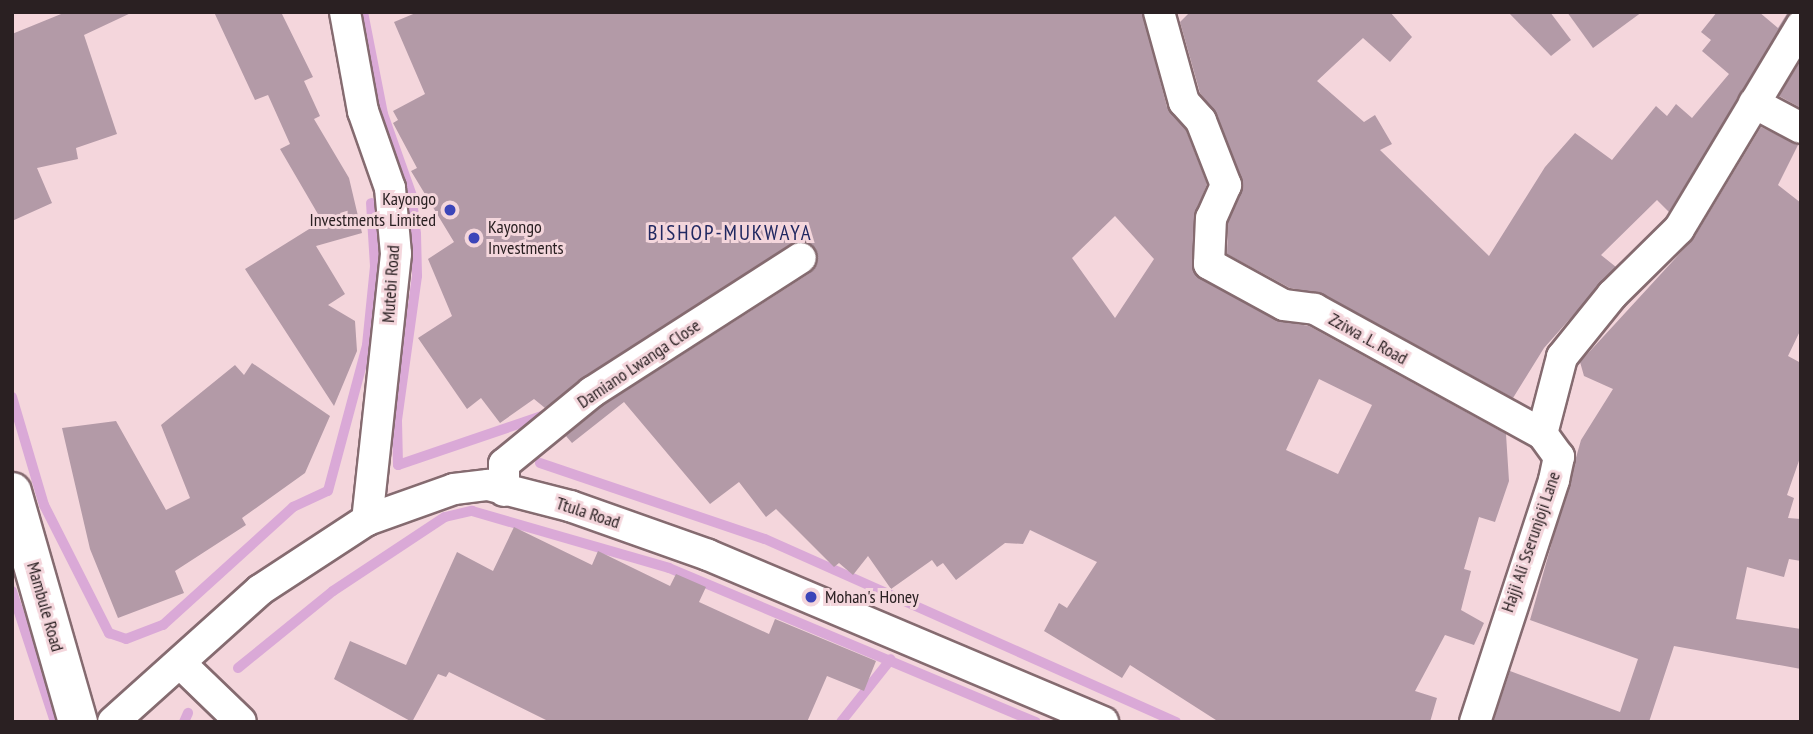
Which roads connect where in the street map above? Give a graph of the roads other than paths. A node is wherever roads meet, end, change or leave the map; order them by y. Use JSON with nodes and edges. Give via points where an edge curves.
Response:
{"nodes":[{"id":1,"x":345,"y":12,"type":"edge"},
{"id":2,"x":1159,"y":12,"type":"edge"},
{"id":3,"x":1801,"y":26,"type":"edge"},
{"id":4,"x":1754,"y":103,"type":"junction"},
{"id":5,"x":1801,"y":128,"type":"edge"},
{"id":6,"x":801,"y":258,"type":"dead end"},
{"id":7,"x":1542,"y":434,"type":"junction"},
{"id":8,"x":504,"y":491,"type":"junction"},
{"id":9,"x":12,"y":492,"type":"edge"},
{"id":10,"x":367,"y":520,"type":"junction"},
{"id":11,"x":181,"y":664,"type":"junction"},
{"id":12,"x":78,"y":722,"type":"edge"},
{"id":13,"x":113,"y":722,"type":"edge"},
{"id":14,"x":240,"y":722,"type":"edge"},
{"id":15,"x":1104,"y":722,"type":"edge"},
{"id":16,"x":1475,"y":722,"type":"edge"}],
"edges":[{"from":1,"to":10,"type":"street","name":"Mutebi Road","via":[[363,111],[390,188],[396,254]]},
{"from":2,"to":7,"type":"street","name":"Zziwa .L. Road","via":[[1184,102],[1200,121],[1226,185],[1211,218],[1209,264],[1284,305],[1315,309]]},
{"from":3,"to":4,"type":"street"},
{"from":4,"to":5,"type":"street"},
{"from":4,"to":7,"type":"street","via":[[1679,229],[1612,295],[1562,357]]},
{"from":6,"to":8,"type":"street","name":"Damiano Lwanga Close","via":[[592,392],[504,464]]},
{"from":7,"to":16,"type":"street","name":"Hajji Ali Sserunjoji Lane","via":[[1559,457],[1554,480]]},
{"from":8,"to":10,"type":"street","name":"Ttula Road","via":[[488,485],[454,489]]},
{"from":8,"to":15,"type":"street","name":"Ttula Road","via":[[570,506],[708,555]]},
{"from":9,"to":12,"type":"street","name":"Mambule Road"},
{"from":10,"to":11,"type":"street","name":"Ttula Road","via":[[260,590]]},
{"from":11,"to":13,"type":"street","name":"Ttula Road"},
{"from":11,"to":14,"type":"street"}]}
